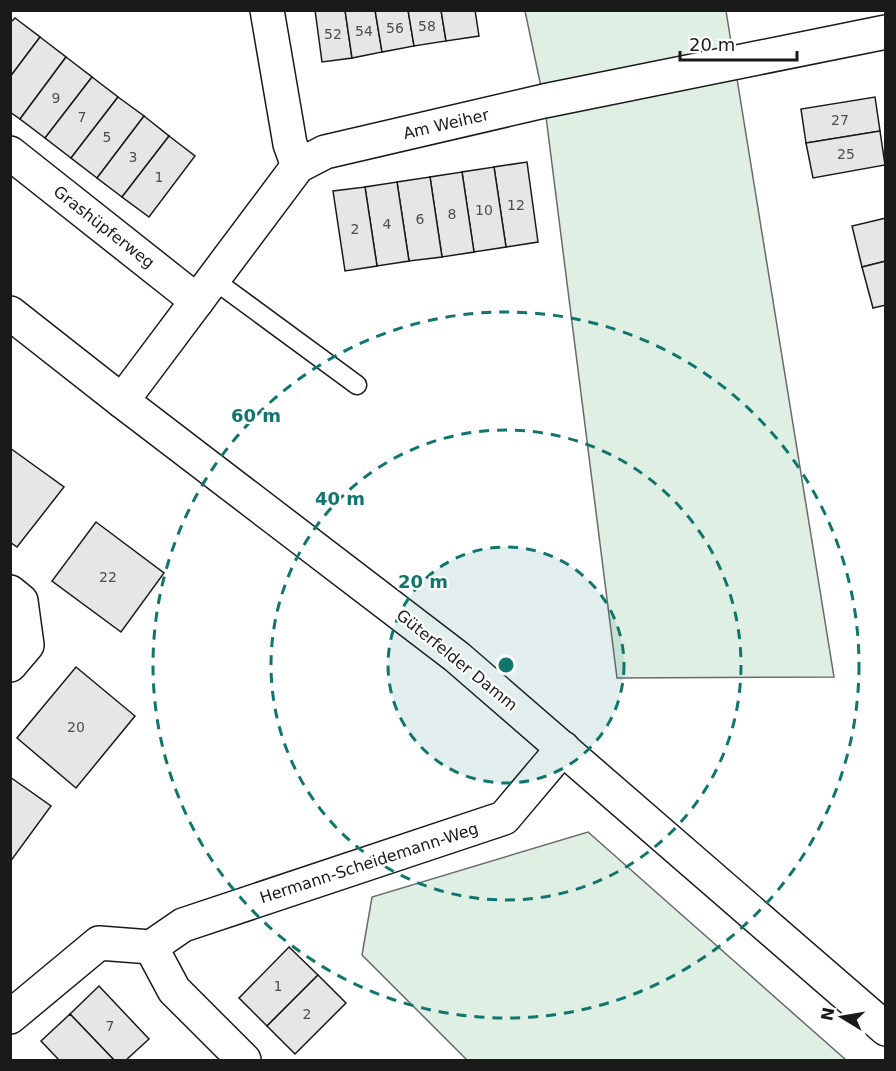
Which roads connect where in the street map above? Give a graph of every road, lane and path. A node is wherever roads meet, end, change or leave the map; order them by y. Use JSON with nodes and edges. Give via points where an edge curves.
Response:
{"nodes":[{"id":1,"x":267,"y":10,"type":"edge"},
{"id":2,"x":885,"y":32,"type":"edge"},
{"id":3,"x":10,"y":153,"type":"edge"},
{"id":4,"x":298,"y":166,"type":"junction"},
{"id":5,"x":206,"y":291,"type":"junction"},
{"id":6,"x":10,"y":313,"type":"edge"},
{"id":7,"x":357,"y":385,"type":"dead end"},
{"id":8,"x":122,"y":401,"type":"junction"},
{"id":9,"x":10,"y":592,"type":"edge"},
{"id":10,"x":10,"y":665,"type":"edge"},
{"id":11,"x":563,"y":748,"type":"junction"},
{"id":12,"x":151,"y":947,"type":"junction"},
{"id":13,"x":10,"y":1017,"type":"edge"},
{"id":14,"x":885,"y":1029,"type":"edge"},
{"id":15,"x":239,"y":1059,"type":"edge"}],
"edges":[{"from":1,"to":4,"type":"street","via":[[290,144]]},
{"from":2,"to":4,"type":"street","name":"Am Weiher","via":[[544,101],[325,152]]},
{"from":3,"to":5,"type":"street","name":"Grashüpferweg"},
{"from":4,"to":5,"type":"street","name":"Am Weiher"},
{"from":5,"to":7,"type":"lane"},
{"from":5,"to":8,"type":"street","name":"Am Weiher"},
{"from":6,"to":8,"type":"street","name":"Güterfelder Damm"},
{"from":8,"to":11,"type":"street","name":"Güterfelder Damm","via":[[457,657]]},
{"from":9,"to":10,"type":"street","via":[[21,601],[27,645]]},
{"from":11,"to":12,"type":"street","name":"Hermann-Scheidemann-Weg","via":[[504,819],[183,925]]},
{"from":11,"to":14,"type":"street","name":"Güterfelder Damm"},
{"from":12,"to":13,"type":"street","via":[[99,943]]},
{"from":12,"to":15,"type":"street","via":[[174,990]]}]}
